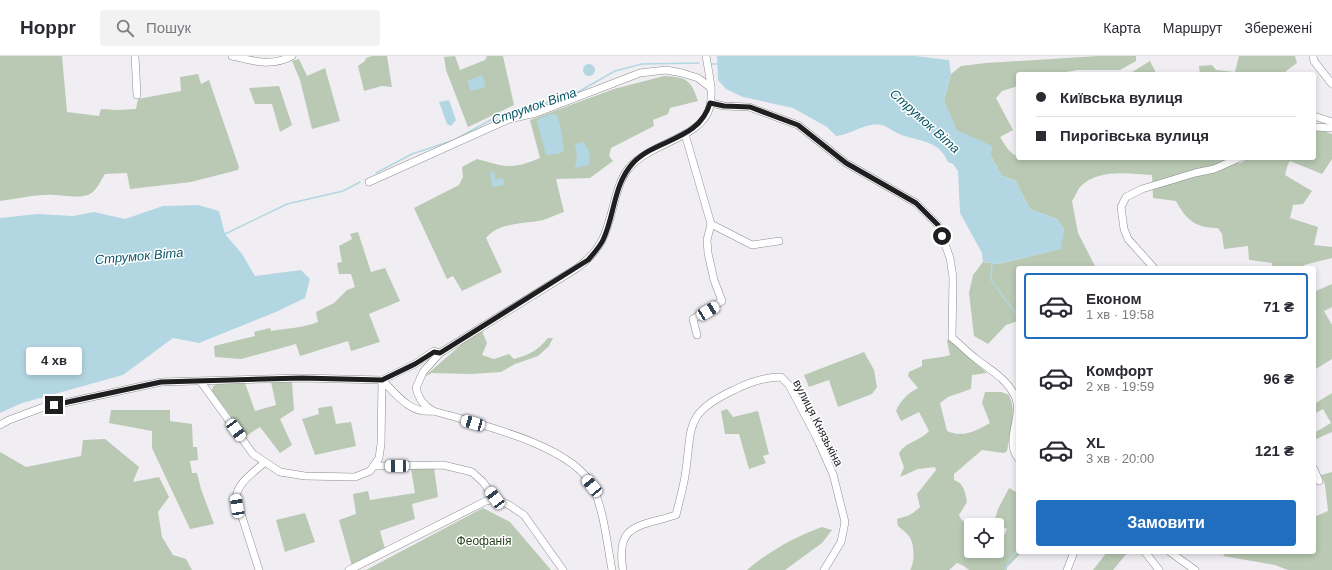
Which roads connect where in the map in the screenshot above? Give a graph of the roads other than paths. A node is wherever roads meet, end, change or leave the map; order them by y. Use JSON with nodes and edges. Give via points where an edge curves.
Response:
{"nodes":[{"id":1,"x":135,"y":56,"type":"edge"},
{"id":2,"x":232,"y":56,"type":"edge"},
{"id":3,"x":292,"y":56,"type":"edge"},
{"id":4,"x":706,"y":56,"type":"edge"},
{"id":5,"x":1313,"y":56,"type":"edge"},
{"id":6,"x":1332,"y":84,"type":"edge"},
{"id":7,"x":710,"y":88,"type":"junction"},
{"id":8,"x":137,"y":95,"type":"dead end"},
{"id":9,"x":710,"y":103,"type":"junction"},
{"id":10,"x":1316,"y":117,"type":"edge"},
{"id":11,"x":1332,"y":122,"type":"edge"},
{"id":12,"x":1316,"y":126,"type":"edge"},
{"id":13,"x":1332,"y":128,"type":"edge"},
{"id":14,"x":684,"y":134,"type":"junction"},
{"id":15,"x":1234,"y":160,"type":"edge"},
{"id":16,"x":369,"y":182,"type":"dead end"},
{"id":17,"x":712,"y":224,"type":"junction"},
{"id":18,"x":779,"y":240,"type":"dead end"},
{"id":19,"x":1152,"y":266,"type":"edge"},
{"id":20,"x":697,"y":335,"type":"dead end"},
{"id":21,"x":440,"y":353,"type":"junction"},
{"id":22,"x":382,"y":380,"type":"junction"},
{"id":23,"x":201,"y":382,"type":"junction"},
{"id":24,"x":433,"y":411,"type":"junction"},
{"id":25,"x":1016,"y":416,"type":"edge"},
{"id":26,"x":1016,"y":416,"type":"edge"},
{"id":27,"x":0,"y":425,"type":"edge"},
{"id":28,"x":1016,"y":453,"type":"edge"},
{"id":29,"x":264,"y":463,"type":"junction"},
{"id":30,"x":374,"y":466,"type":"junction"},
{"id":31,"x":1316,"y":474,"type":"edge"},
{"id":32,"x":1319,"y":481,"type":"dead end"},
{"id":33,"x":495,"y":498,"type":"junction"},
{"id":34,"x":1073,"y":554,"type":"edge"},
{"id":35,"x":1147,"y":554,"type":"edge"},
{"id":36,"x":1173,"y":554,"type":"edge"},
{"id":37,"x":259,"y":570,"type":"edge"},
{"id":38,"x":349,"y":570,"type":"edge"},
{"id":39,"x":563,"y":570,"type":"edge"},
{"id":40,"x":612,"y":570,"type":"edge"},
{"id":41,"x":623,"y":570,"type":"edge"},
{"id":42,"x":824,"y":570,"type":"edge"},
{"id":43,"x":1067,"y":570,"type":"edge"},
{"id":44,"x":1159,"y":570,"type":"edge"},
{"id":45,"x":1195,"y":570,"type":"edge"}],
"edges":[{"from":1,"to":8,"type":"street"},
{"from":2,"to":3,"type":"street","via":[[264,63],[277,62]]},
{"from":4,"to":7,"type":"street"},
{"from":5,"to":6,"type":"street"},
{"from":7,"to":9,"type":"street"},
{"from":7,"to":16,"type":"street","via":[[698,78],[682,73],[666,70],[640,73],[536,113],[503,122]]},
{"from":9,"to":14,"type":"street","via":[[702,122]]},
{"from":9,"to":26,"type":"street","via":[[750,107],[798,125],[846,163],[916,203],[938,225],[950,258],[953,277],[952,338],[1002,377],[1015,397]]},
{"from":10,"to":11,"type":"street"},
{"from":12,"to":13,"type":"street"},
{"from":14,"to":17,"type":"street"},
{"from":14,"to":21,"type":"street","via":[[648,152],[627,169],[621,179],[604,239],[588,260]]},
{"from":15,"to":19,"type":"street","via":[[1214,169],[1142,189],[1126,197],[1121,207],[1124,229],[1128,239]]},
{"from":17,"to":18,"type":"street","via":[[752,245]]},
{"from":17,"to":20,"type":"street","via":[[707,240],[708,254],[722,300],[693,319]]},
{"from":21,"to":22,"type":"street","via":[[434,352]]},
{"from":21,"to":24,"type":"street","via":[[423,372],[416,388],[419,399]]},
{"from":22,"to":23,"type":"street","via":[[302,378]]},
{"from":22,"to":24,"type":"street","via":[[407,406],[423,413]]},
{"from":22,"to":30,"type":"street","via":[[381,444],[379,458]]},
{"from":23,"to":27,"type":"street","via":[[161,382],[107,393],[41,408]]},
{"from":23,"to":29,"type":"street","via":[[253,454]]},
{"from":24,"to":40,"type":"street","via":[[500,430],[543,447],[578,468],[592,486],[599,506]]},
{"from":25,"to":28,"type":"street","via":[[1012,444]]},
{"from":29,"to":30,"type":"street","via":[[280,472],[305,476],[355,477],[370,471]]},
{"from":29,"to":37,"type":"street","via":[[239,486],[236,492]]},
{"from":30,"to":33,"type":"street","via":[[458,467],[472,472]]},
{"from":31,"to":32,"type":"street"},
{"from":33,"to":38,"type":"street"},
{"from":33,"to":39,"type":"street","via":[[524,515]]},
{"from":34,"to":43,"type":"street"},
{"from":35,"to":44,"type":"street"},
{"from":36,"to":45,"type":"street"},
{"from":41,"to":42,"type":"street","name":"вулиця Князькіна","via":[[620,552],[622,540],[627,532],[676,515],[685,477],[690,430],[697,414],[716,398],[769,377],[781,377],[789,385],[833,474],[845,522],[841,542]]}]}
